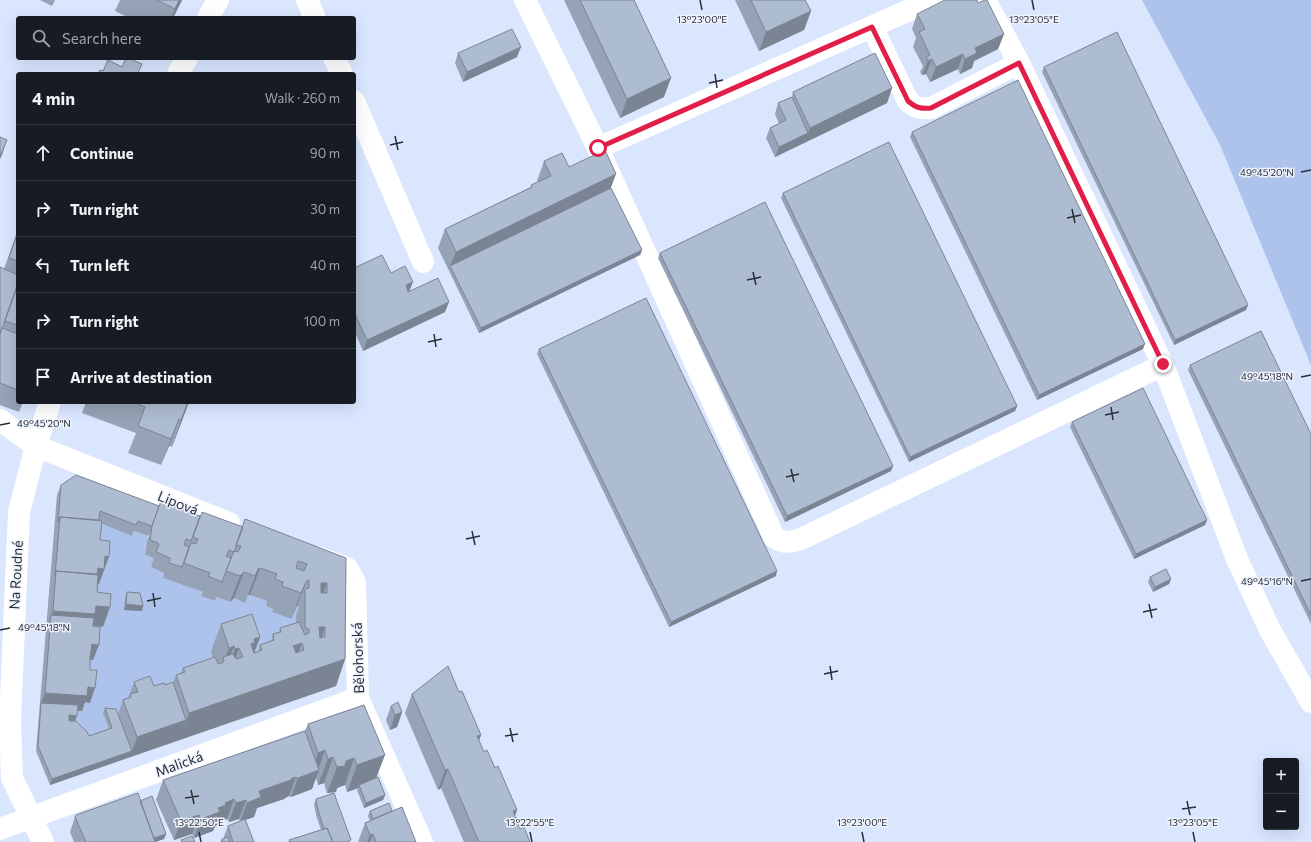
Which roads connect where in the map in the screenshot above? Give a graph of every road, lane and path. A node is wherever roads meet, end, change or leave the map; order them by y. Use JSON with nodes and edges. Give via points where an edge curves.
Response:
{"nodes":[{"id":1,"x":218,"y":0,"type":"edge"},
{"id":2,"x":306,"y":0,"type":"edge"},
{"id":3,"x":525,"y":0,"type":"edge"},
{"id":4,"x":932,"y":0,"type":"edge"},
{"id":5,"x":985,"y":0,"type":"edge"},
{"id":6,"x":209,"y":16,"type":"edge"},
{"id":7,"x":314,"y":16,"type":"edge"},
{"id":8,"x":872,"y":27,"type":"junction"},
{"id":9,"x":186,"y":60,"type":"edge"},
{"id":10,"x":335,"y":60,"type":"edge"},
{"id":11,"x":1019,"y":63,"type":"junction"},
{"id":12,"x":179,"y":72,"type":"edge"},
{"id":13,"x":341,"y":72,"type":"edge"},
{"id":14,"x":356,"y":106,"type":"edge"},
{"id":15,"x":598,"y":148,"type":"junction"},
{"id":16,"x":423,"y":262,"type":"dead end"},
{"id":17,"x":1163,"y":364,"type":"junction"},
{"id":18,"x":49,"y":404,"type":"edge"},
{"id":19,"x":0,"y":420,"type":"edge"},
{"id":20,"x":36,"y":446,"type":"junction"},
{"id":21,"x":246,"y":530,"type":"edge"},
{"id":22,"x":297,"y":549,"type":"edge"},
{"id":23,"x":358,"y":698,"type":"junction"},
{"id":24,"x":1311,"y":702,"type":"edge"},
{"id":25,"x":32,"y":818,"type":"junction"},
{"id":26,"x":0,"y":829,"type":"edge"},
{"id":27,"x":43,"y":842,"type":"edge"},
{"id":28,"x":422,"y":842,"type":"edge"}],
"edges":[{"from":1,"to":6,"type":"street"},
{"from":2,"to":7,"type":"street"},
{"from":3,"to":15,"type":"street"},
{"from":4,"to":8,"type":"street"},
{"from":5,"to":11,"type":"street"},
{"from":8,"to":11,"type":"street","via":[[908,101],[922,109],[931,108]]},
{"from":8,"to":15,"type":"street"},
{"from":9,"to":12,"type":"street"},
{"from":10,"to":13,"type":"street"},
{"from":11,"to":17,"type":"street"},
{"from":14,"to":16,"type":"street"},
{"from":15,"to":17,"type":"street","via":[[770,530],[779,541],[801,539]]},
{"from":17,"to":24,"type":"street","via":[[1237,559],[1270,630]]},
{"from":18,"to":20,"type":"street","name":"Na Roudné"},
{"from":19,"to":20,"type":"street","name":"Lipová"},
{"from":20,"to":21,"type":"street","name":"Lipová"},
{"from":20,"to":25,"type":"street","name":"Na Roudné","via":[[19,512],[10,721],[12,778]]},
{"from":22,"to":23,"type":"street","name":"Bělohorská","via":[[347,568],[355,582]]},
{"from":23,"to":25,"type":"street","name":"Malická"},
{"from":23,"to":28,"type":"street","name":"Bělohorská"},
{"from":25,"to":26,"type":"street","name":"Malická"},
{"from":25,"to":27,"type":"street","name":"Na Roudné"}]}
